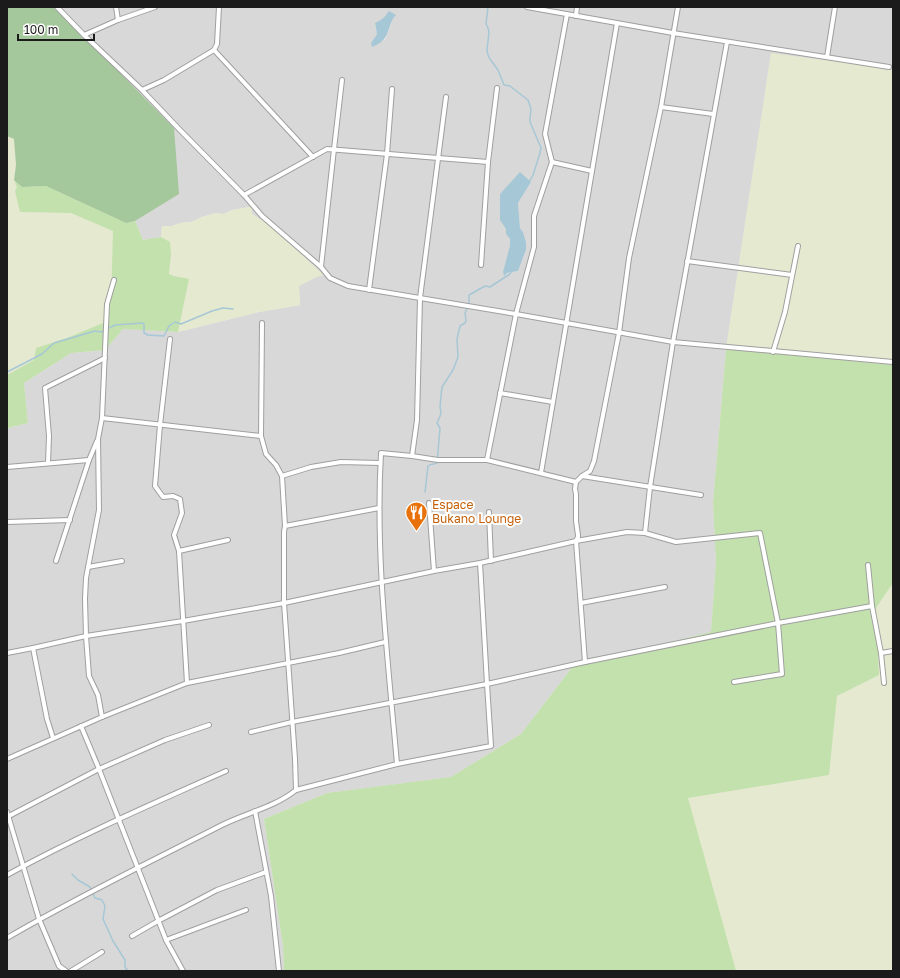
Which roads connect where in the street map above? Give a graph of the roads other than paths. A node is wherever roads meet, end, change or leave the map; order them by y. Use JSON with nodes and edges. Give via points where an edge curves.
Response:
{"nodes":[{"id":1,"x":57,"y":7,"type":"edge"},
{"id":2,"x":116,"y":7,"type":"edge"},
{"id":3,"x":155,"y":7,"type":"edge"},
{"id":4,"x":219,"y":7,"type":"edge"},
{"id":5,"x":527,"y":7,"type":"edge"},
{"id":6,"x":577,"y":7,"type":"edge"},
{"id":7,"x":678,"y":7,"type":"edge"},
{"id":8,"x":835,"y":7,"type":"edge"},
{"id":9,"x":567,"y":14,"type":"junction"},
{"id":10,"x":576,"y":16,"type":"junction"},
{"id":11,"x":118,"y":20,"type":"junction"},
{"id":12,"x":617,"y":23,"type":"junction"},
{"id":13,"x":673,"y":33,"type":"junction"},
{"id":14,"x":84,"y":35,"type":"junction"},
{"id":15,"x":727,"y":42,"type":"junction"},
{"id":16,"x":214,"y":50,"type":"junction"},
{"id":17,"x":827,"y":57,"type":"junction"},
{"id":18,"x":889,"y":67,"type":"dead end"},
{"id":19,"x":342,"y":80,"type":"dead end"},
{"id":20,"x":497,"y":88,"type":"dead end"},
{"id":21,"x":392,"y":89,"type":"dead end"},
{"id":22,"x":142,"y":90,"type":"junction"},
{"id":23,"x":446,"y":97,"type":"dead end"},
{"id":24,"x":661,"y":107,"type":"junction"},
{"id":25,"x":714,"y":114,"type":"junction"},
{"id":26,"x":334,"y":149,"type":"junction"},
{"id":27,"x":387,"y":154,"type":"junction"},
{"id":28,"x":313,"y":157,"type":"junction"},
{"id":29,"x":437,"y":158,"type":"junction"},
{"id":30,"x":488,"y":162,"type":"junction"},
{"id":31,"x":552,"y":162,"type":"junction"},
{"id":32,"x":592,"y":171,"type":"junction"},
{"id":33,"x":244,"y":195,"type":"junction"},
{"id":34,"x":798,"y":246,"type":"dead end"},
{"id":35,"x":687,"y":261,"type":"junction"},
{"id":36,"x":481,"y":265,"type":"dead end"},
{"id":37,"x":321,"y":267,"type":"junction"},
{"id":38,"x":792,"y":275,"type":"junction"},
{"id":39,"x":114,"y":280,"type":"dead end"},
{"id":40,"x":369,"y":290,"type":"junction"},
{"id":41,"x":420,"y":298,"type":"junction"},
{"id":42,"x":516,"y":314,"type":"junction"},
{"id":43,"x":262,"y":323,"type":"dead end"},
{"id":44,"x":566,"y":323,"type":"junction"},
{"id":45,"x":619,"y":333,"type":"junction"},
{"id":46,"x":170,"y":339,"type":"dead end"},
{"id":47,"x":673,"y":342,"type":"junction"},
{"id":48,"x":773,"y":352,"type":"junction"},
{"id":49,"x":105,"y":358,"type":"junction"},
{"id":50,"x":893,"y":362,"type":"edge"},
{"id":51,"x":500,"y":393,"type":"junction"},
{"id":52,"x":553,"y":402,"type":"junction"},
{"id":53,"x":102,"y":418,"type":"junction"},
{"id":54,"x":160,"y":425,"type":"junction"},
{"id":55,"x":261,"y":436,"type":"junction"},
{"id":56,"x":98,"y":439,"type":"junction"},
{"id":57,"x":412,"y":456,"type":"junction"},
{"id":58,"x":89,"y":460,"type":"junction"},
{"id":59,"x":487,"y":460,"type":"junction"},
{"id":60,"x":48,"y":463,"type":"junction"},
{"id":61,"x":380,"y":463,"type":"junction"},
{"id":62,"x":7,"y":467,"type":"edge"},
{"id":63,"x":541,"y":473,"type":"junction"},
{"id":64,"x":282,"y":476,"type":"junction"},
{"id":65,"x":582,"y":476,"type":"junction"},
{"id":66,"x":576,"y":482,"type":"junction"},
{"id":67,"x":650,"y":487,"type":"junction"},
{"id":68,"x":701,"y":494,"type":"dead end"},
{"id":69,"x":429,"y":503,"type":"dead end"},
{"id":70,"x":379,"y":508,"type":"junction"},
{"id":71,"x":489,"y":512,"type":"dead end"},
{"id":72,"x":70,"y":520,"type":"junction"},
{"id":73,"x":7,"y":522,"type":"edge"},
{"id":74,"x":285,"y":526,"type":"junction"},
{"id":75,"x":645,"y":533,"type":"junction"},
{"id":76,"x":228,"y":540,"type":"dead end"},
{"id":77,"x":576,"y":540,"type":"junction"},
{"id":78,"x":179,"y":550,"type":"junction"},
{"id":79,"x":56,"y":561,"type":"dead end"},
{"id":80,"x":122,"y":561,"type":"dead end"},
{"id":81,"x":492,"y":561,"type":"junction"},
{"id":82,"x":480,"y":563,"type":"junction"},
{"id":83,"x":868,"y":565,"type":"dead end"},
{"id":84,"x":88,"y":567,"type":"junction"},
{"id":85,"x":434,"y":571,"type":"junction"},
{"id":86,"x":381,"y":582,"type":"junction"},
{"id":87,"x":665,"y":587,"type":"dead end"},
{"id":88,"x":284,"y":603,"type":"junction"},
{"id":89,"x":580,"y":603,"type":"junction"},
{"id":90,"x":872,"y":606,"type":"junction"},
{"id":91,"x":183,"y":621,"type":"junction"},
{"id":92,"x":778,"y":623,"type":"junction"},
{"id":93,"x":86,"y":636,"type":"junction"},
{"id":94,"x":385,"y":642,"type":"junction"},
{"id":95,"x":33,"y":648,"type":"junction"},
{"id":96,"x":893,"y":651,"type":"edge"},
{"id":97,"x":7,"y":653,"type":"edge"},
{"id":98,"x":881,"y":653,"type":"junction"},
{"id":99,"x":585,"y":662,"type":"junction"},
{"id":100,"x":288,"y":663,"type":"junction"},
{"id":101,"x":734,"y":682,"type":"dead end"},
{"id":102,"x":884,"y":682,"type":"dead end"},
{"id":103,"x":187,"y":683,"type":"junction"},
{"id":104,"x":487,"y":684,"type":"junction"},
{"id":105,"x":391,"y":703,"type":"junction"},
{"id":106,"x":102,"y":717,"type":"junction"},
{"id":107,"x":292,"y":722,"type":"junction"},
{"id":108,"x":209,"y":725,"type":"dead end"},
{"id":109,"x":81,"y":726,"type":"junction"},
{"id":110,"x":251,"y":732,"type":"dead end"},
{"id":111,"x":54,"y":738,"type":"junction"},
{"id":112,"x":7,"y":759,"type":"edge"},
{"id":113,"x":396,"y":764,"type":"junction"},
{"id":114,"x":99,"y":769,"type":"junction"},
{"id":115,"x":226,"y":771,"type":"dead end"},
{"id":116,"x":296,"y":790,"type":"junction"},
{"id":117,"x":255,"y":811,"type":"junction"},
{"id":118,"x":7,"y":815,"type":"edge"},
{"id":119,"x":118,"y":818,"type":"junction"},
{"id":120,"x":23,"y":866,"type":"junction"},
{"id":121,"x":138,"y":868,"type":"junction"},
{"id":122,"x":266,"y":872,"type":"junction"},
{"id":123,"x":7,"y":875,"type":"edge"},
{"id":124,"x":246,"y":910,"type":"dead end"},
{"id":125,"x":40,"y":919,"type":"junction"},
{"id":126,"x":158,"y":921,"type":"junction"},
{"id":127,"x":132,"y":936,"type":"dead end"},
{"id":128,"x":7,"y":938,"type":"edge"},
{"id":129,"x":166,"y":940,"type":"junction"},
{"id":130,"x":102,"y":952,"type":"dead end"},
{"id":131,"x":66,"y":971,"type":"edge"},
{"id":132,"x":71,"y":971,"type":"edge"},
{"id":133,"x":183,"y":971,"type":"edge"},
{"id":134,"x":279,"y":971,"type":"edge"}],
"edges":[{"from":1,"to":14,"type":"street"},
{"from":2,"to":11,"type":"street"},
{"from":3,"to":11,"type":"street"},
{"from":4,"to":16,"type":"street","via":[[217,44]]},
{"from":5,"to":9,"type":"street"},
{"from":6,"to":10,"type":"street"},
{"from":7,"to":13,"type":"street"},
{"from":8,"to":17,"type":"street"},
{"from":9,"to":10,"type":"street"},
{"from":9,"to":31,"type":"street","via":[[545,134]]},
{"from":10,"to":12,"type":"street"},
{"from":11,"to":14,"type":"street"},
{"from":12,"to":13,"type":"street"},
{"from":12,"to":32,"type":"street"},
{"from":13,"to":15,"type":"street"},
{"from":13,"to":24,"type":"street"},
{"from":14,"to":22,"type":"street"},
{"from":15,"to":17,"type":"street"},
{"from":15,"to":25,"type":"street"},
{"from":16,"to":22,"type":"street"},
{"from":16,"to":28,"type":"street"},
{"from":17,"to":18,"type":"street"},
{"from":19,"to":26,"type":"street"},
{"from":20,"to":30,"type":"street"},
{"from":21,"to":27,"type":"street"},
{"from":22,"to":33,"type":"street"},
{"from":23,"to":29,"type":"street"},
{"from":24,"to":25,"type":"street"},
{"from":24,"to":45,"type":"street","via":[[629,258]]},
{"from":25,"to":35,"type":"street"},
{"from":26,"to":27,"type":"street"},
{"from":26,"to":28,"type":"street","via":[[327,149]]},
{"from":26,"to":37,"type":"street"},
{"from":27,"to":29,"type":"street"},
{"from":27,"to":40,"type":"street"},
{"from":28,"to":33,"type":"street"},
{"from":29,"to":30,"type":"street"},
{"from":29,"to":41,"type":"street"},
{"from":30,"to":36,"type":"street"},
{"from":31,"to":32,"type":"street"},
{"from":31,"to":42,"type":"street","via":[[534,216],[534,247]]},
{"from":32,"to":44,"type":"street"},
{"from":33,"to":37,"type":"street","via":[[262,216]]},
{"from":34,"to":38,"type":"street"},
{"from":35,"to":38,"type":"street"},
{"from":35,"to":47,"type":"street"},
{"from":37,"to":40,"type":"street","via":[[330,278],[348,286]]},
{"from":38,"to":48,"type":"street","via":[[785,312]]},
{"from":39,"to":49,"type":"street","via":[[108,304]]},
{"from":40,"to":41,"type":"street"},
{"from":41,"to":42,"type":"street"},
{"from":41,"to":57,"type":"street","via":[[417,420]]},
{"from":42,"to":44,"type":"street"},
{"from":42,"to":51,"type":"street"},
{"from":43,"to":55,"type":"street"},
{"from":44,"to":45,"type":"street"},
{"from":44,"to":52,"type":"street"},
{"from":45,"to":47,"type":"street"},
{"from":45,"to":65,"type":"street","via":[[594,462],[590,470]]},
{"from":46,"to":54,"type":"street"},
{"from":47,"to":48,"type":"street"},
{"from":47,"to":67,"type":"street"},
{"from":48,"to":50,"type":"street"},
{"from":49,"to":53,"type":"street"},
{"from":49,"to":60,"type":"street","via":[[45,388],[49,436]]},
{"from":51,"to":52,"type":"street"},
{"from":51,"to":59,"type":"street"},
{"from":52,"to":63,"type":"street"},
{"from":53,"to":54,"type":"street"},
{"from":53,"to":56,"type":"street"},
{"from":54,"to":55,"type":"street"},
{"from":54,"to":78,"type":"street","via":[[154,486],[163,497],[173,496],[180,499],[182,513],[174,535]]},
{"from":55,"to":64,"type":"street","via":[[266,454]]},
{"from":56,"to":58,"type":"street"},
{"from":56,"to":84,"type":"street","via":[[99,510]]},
{"from":57,"to":59,"type":"street","via":[[437,460]]},
{"from":57,"to":61,"type":"street","via":[[381,453]]},
{"from":58,"to":60,"type":"street"},
{"from":58,"to":72,"type":"street"},
{"from":59,"to":63,"type":"street"},
{"from":60,"to":62,"type":"street"},
{"from":61,"to":64,"type":"street","via":[[341,462]]},
{"from":61,"to":70,"type":"street"},
{"from":63,"to":66,"type":"street"},
{"from":64,"to":74,"type":"street"},
{"from":65,"to":66,"type":"street"},
{"from":65,"to":67,"type":"street"},
{"from":66,"to":77,"type":"street"},
{"from":67,"to":68,"type":"street"},
{"from":67,"to":75,"type":"street"},
{"from":69,"to":85,"type":"street"},
{"from":70,"to":74,"type":"street"},
{"from":70,"to":86,"type":"street"},
{"from":71,"to":81,"type":"street"},
{"from":72,"to":73,"type":"street"},
{"from":72,"to":79,"type":"street"},
{"from":74,"to":88,"type":"street"},
{"from":75,"to":77,"type":"street","via":[[627,532]]},
{"from":75,"to":92,"type":"street","via":[[676,542],[760,533]]},
{"from":76,"to":78,"type":"street"},
{"from":77,"to":81,"type":"street"},
{"from":77,"to":89,"type":"street"},
{"from":78,"to":91,"type":"street"},
{"from":80,"to":84,"type":"street"},
{"from":81,"to":82,"type":"street"},
{"from":82,"to":85,"type":"street"},
{"from":82,"to":104,"type":"street"},
{"from":83,"to":90,"type":"street"},
{"from":84,"to":93,"type":"street","via":[[85,599]]},
{"from":85,"to":86,"type":"street"},
{"from":86,"to":88,"type":"street"},
{"from":86,"to":94,"type":"street"},
{"from":87,"to":89,"type":"street"},
{"from":88,"to":91,"type":"street"},
{"from":88,"to":100,"type":"street"},
{"from":89,"to":99,"type":"street"},
{"from":90,"to":92,"type":"street"},
{"from":90,"to":98,"type":"street"},
{"from":91,"to":93,"type":"street"},
{"from":91,"to":103,"type":"street"},
{"from":92,"to":99,"type":"street"},
{"from":92,"to":101,"type":"street","via":[[782,674]]},
{"from":93,"to":95,"type":"street"},
{"from":93,"to":106,"type":"street","via":[[89,676],[98,695]]},
{"from":94,"to":100,"type":"street"},
{"from":94,"to":105,"type":"street"},
{"from":95,"to":97,"type":"street"},
{"from":95,"to":111,"type":"street","via":[[47,719]]},
{"from":96,"to":98,"type":"street"},
{"from":98,"to":102,"type":"street"},
{"from":99,"to":104,"type":"street"},
{"from":100,"to":103,"type":"street"},
{"from":100,"to":107,"type":"street"},
{"from":103,"to":106,"type":"street"},
{"from":104,"to":105,"type":"street"},
{"from":104,"to":113,"type":"street","via":[[491,746]]},
{"from":105,"to":107,"type":"street"},
{"from":105,"to":113,"type":"street"},
{"from":106,"to":109,"type":"street"},
{"from":107,"to":110,"type":"street"},
{"from":107,"to":116,"type":"street"},
{"from":108,"to":114,"type":"street","via":[[165,740]]},
{"from":109,"to":111,"type":"street"},
{"from":109,"to":114,"type":"street"},
{"from":111,"to":112,"type":"street"},
{"from":113,"to":116,"type":"street"},
{"from":114,"to":118,"type":"street"},
{"from":114,"to":119,"type":"street"},
{"from":115,"to":119,"type":"street"},
{"from":116,"to":117,"type":"street"},
{"from":117,"to":121,"type":"street"},
{"from":117,"to":122,"type":"street"},
{"from":118,"to":120,"type":"street"},
{"from":119,"to":120,"type":"street"},
{"from":119,"to":121,"type":"street"},
{"from":120,"to":123,"type":"street"},
{"from":120,"to":125,"type":"street"},
{"from":121,"to":125,"type":"street"},
{"from":121,"to":126,"type":"street"},
{"from":122,"to":126,"type":"street","via":[[217,890]]},
{"from":122,"to":134,"type":"street"},
{"from":124,"to":129,"type":"street"},
{"from":125,"to":128,"type":"street"},
{"from":125,"to":131,"type":"street","via":[[59,966]]},
{"from":126,"to":127,"type":"street"},
{"from":126,"to":129,"type":"street"},
{"from":129,"to":133,"type":"street"},
{"from":130,"to":132,"type":"street"}]}
